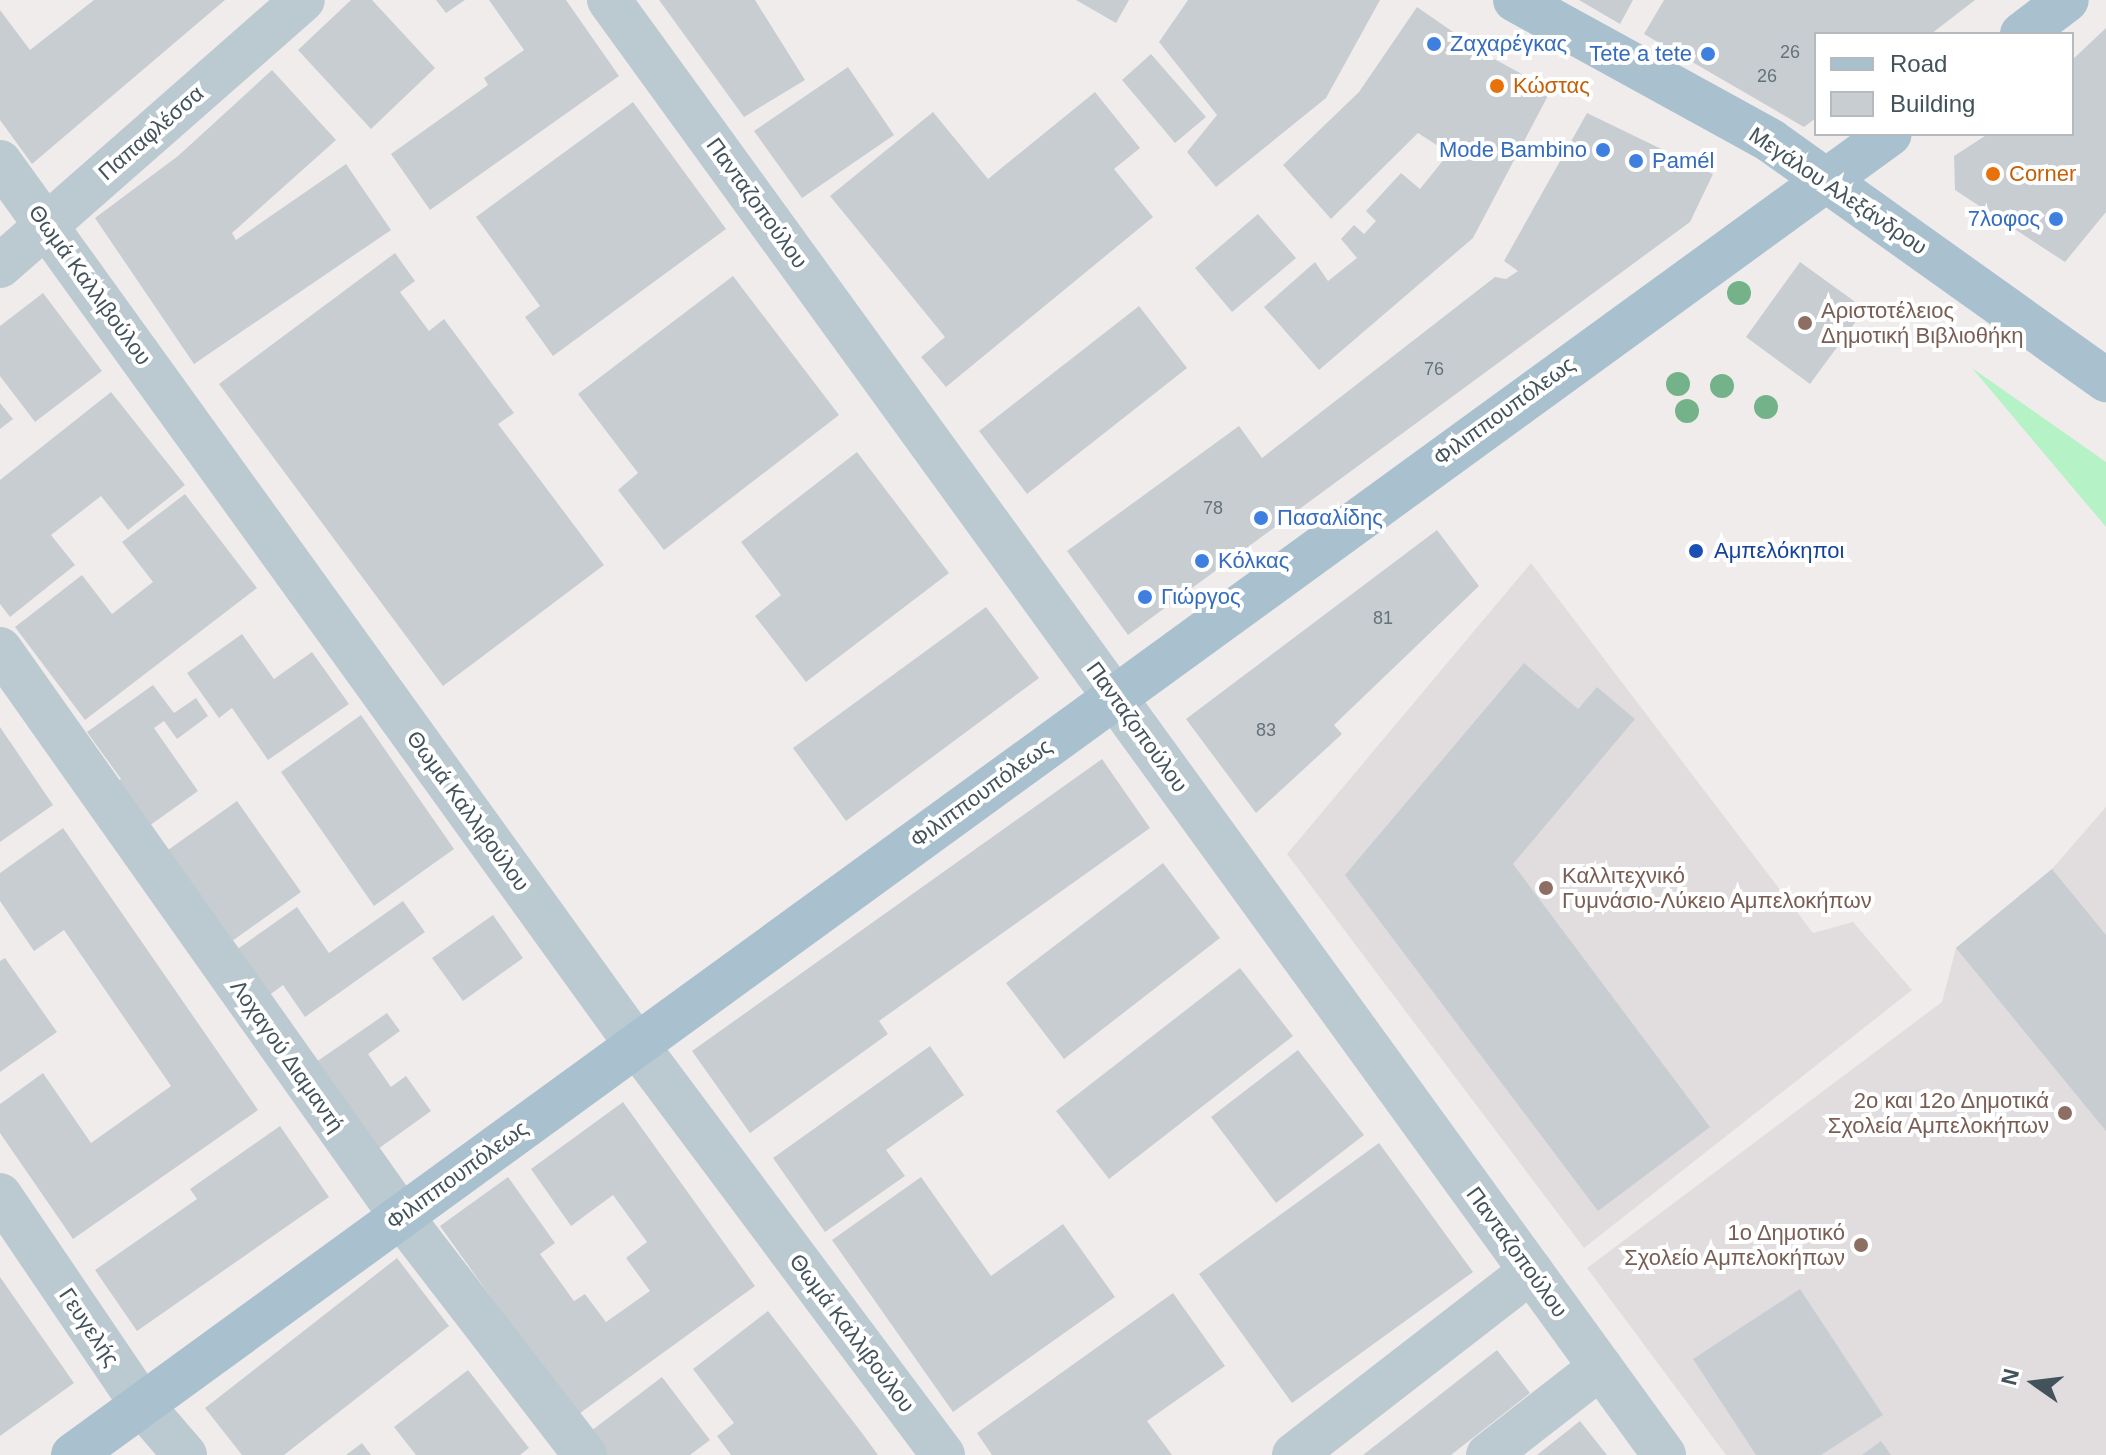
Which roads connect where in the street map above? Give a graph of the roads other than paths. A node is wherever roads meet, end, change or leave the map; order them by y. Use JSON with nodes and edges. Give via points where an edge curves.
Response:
{"nodes":[{"id":1,"x":303,"y":0,"type":"edge"},
{"id":2,"x":609,"y":0,"type":"edge"},
{"id":3,"x":1515,"y":0,"type":"edge"},
{"id":4,"x":2067,"y":0,"type":"edge"},
{"id":5,"x":2025,"y":32,"type":"edge"},
{"id":6,"x":1887,"y":136,"type":"edge"},
{"id":7,"x":0,"y":162,"type":"edge"},
{"id":8,"x":1830,"y":179,"type":"junction"},
{"id":9,"x":46,"y":224,"type":"junction"},
{"id":10,"x":0,"y":266,"type":"edge"},
{"id":11,"x":2106,"y":380,"type":"edge"},
{"id":12,"x":0,"y":649,"type":"edge"},
{"id":13,"x":1114,"y":695,"type":"junction"},
{"id":14,"x":636,"y":1044,"type":"junction"},
{"id":15,"x":0,"y":1195,"type":"edge"},
{"id":16,"x":401,"y":1216,"type":"junction"},
{"id":17,"x":1531,"y":1271,"type":"junction"},
{"id":18,"x":1601,"y":1367,"type":"junction"},
{"id":19,"x":142,"y":1405,"type":"junction"},
{"id":20,"x":73,"y":1455,"type":"edge"},
{"id":21,"x":185,"y":1455,"type":"edge"},
{"id":22,"x":585,"y":1455,"type":"edge"},
{"id":23,"x":943,"y":1455,"type":"edge"},
{"id":24,"x":1294,"y":1455,"type":"edge"},
{"id":25,"x":1488,"y":1455,"type":"edge"},
{"id":26,"x":1664,"y":1455,"type":"edge"}],
"edges":[{"from":1,"to":9,"type":"street","name":"Παπαφλέσσα"},
{"from":2,"to":13,"type":"street","name":"Πανταζοπούλου"},
{"from":3,"to":8,"type":"main road","name":"Μεγάλου Αλεξάνδρου"},
{"from":4,"to":5,"type":"main road"},
{"from":6,"to":8,"type":"main road","name":"Φιλιππουπόλεως"},
{"from":7,"to":9,"type":"street","name":"Θωμά Καλλιβούλου"},
{"from":8,"to":11,"type":"main road","name":"Μεγάλου Αλεξάνδρου"},
{"from":8,"to":13,"type":"main road","name":"Φιλιππουπόλεως"},
{"from":9,"to":10,"type":"street","name":"Παπαφλέσσα"},
{"from":9,"to":14,"type":"street","name":"Θωμά Καλλιβούλου"},
{"from":12,"to":16,"type":"street","name":"Λοχαγού Διαμαντή"},
{"from":13,"to":14,"type":"main road","name":"Φιλιππουπόλεως"},
{"from":13,"to":17,"type":"street","name":"Πανταζοπούλου"},
{"from":14,"to":16,"type":"main road","name":"Φιλιππουπόλεως"},
{"from":14,"to":23,"type":"street","name":"Θωμά Καλλιβούλου"},
{"from":15,"to":19,"type":"street","name":"Γευγελής"},
{"from":16,"to":19,"type":"main road","name":"Φιλιππουπόλεως"},
{"from":16,"to":22,"type":"street","name":"Λοχαγού Διαμαντή"},
{"from":17,"to":18,"type":"street","name":"Πανταζοπούλου"},
{"from":17,"to":24,"type":"street"},
{"from":18,"to":25,"type":"street"},
{"from":18,"to":26,"type":"street","name":"Πανταζοπούλου"},
{"from":19,"to":20,"type":"main road","name":"Φιλιππουπόλεως"},
{"from":19,"to":21,"type":"street","name":"Γευγελής"}]}
